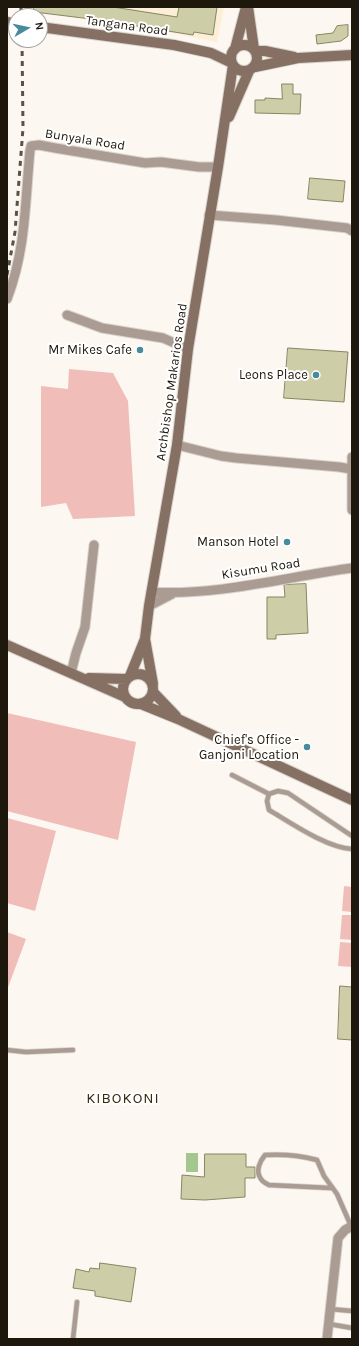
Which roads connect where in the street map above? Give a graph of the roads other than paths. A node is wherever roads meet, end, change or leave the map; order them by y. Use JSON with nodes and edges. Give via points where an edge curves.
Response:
{"nodes":[{"id":1,"x":247,"y":7,"type":"edge"},
{"id":2,"x":48,"y":29,"type":"edge"},
{"id":3,"x":234,"y":50,"type":"junction"},
{"id":4,"x":255,"y":50,"type":"junction"},
{"id":5,"x":211,"y":53,"type":"junction"},
{"id":6,"x":352,"y":55,"type":"edge"},
{"id":7,"x":298,"y":58,"type":"junction"},
{"id":8,"x":232,"y":64,"type":"junction"},
{"id":9,"x":252,"y":69,"type":"junction"},
{"id":10,"x":223,"y":129,"type":"junction"},
{"id":11,"x":218,"y":167,"type":"junction"},
{"id":12,"x":209,"y":215,"type":"junction"},
{"id":13,"x":352,"y":231,"type":"edge"},
{"id":14,"x":7,"y":299,"type":"edge"},
{"id":15,"x":67,"y":315,"type":"dead end"},
{"id":16,"x":188,"y":349,"type":"junction"},
{"id":17,"x":177,"y":445,"type":"junction"},
{"id":18,"x":352,"y":457,"type":"edge"},
{"id":19,"x":351,"y":470,"type":"edge"},
{"id":20,"x":352,"y":510,"type":"edge"},
{"id":21,"x":94,"y":545,"type":"dead end"},
{"id":22,"x":352,"y":568,"type":"edge"},
{"id":23,"x":151,"y":592,"type":"junction"},
{"id":24,"x":173,"y":594,"type":"junction"},
{"id":25,"x":149,"y":606,"type":"junction"},
{"id":26,"x":146,"y":639,"type":"junction"},
{"id":27,"x":7,"y":645,"type":"edge"},
{"id":28,"x":71,"y":673,"type":"junction"},
{"id":29,"x":83,"y":678,"type":"junction"},
{"id":30,"x":128,"y":678,"type":"junction"},
{"id":31,"x":153,"y":688,"type":"junction"},
{"id":32,"x":125,"y":697,"type":"junction"},
{"id":33,"x":141,"y":704,"type":"junction"},
{"id":34,"x":178,"y":719,"type":"junction"},
{"id":35,"x":232,"y":775,"type":"dead end"},
{"id":36,"x":270,"y":794,"type":"junction"},
{"id":37,"x":352,"y":799,"type":"edge"},
{"id":38,"x":352,"y":836,"type":"edge"},
{"id":39,"x":352,"y":849,"type":"edge"},
{"id":40,"x":7,"y":1050,"type":"edge"},
{"id":41,"x":73,"y":1050,"type":"dead end"},
{"id":42,"x":331,"y":1188,"type":"junction"},
{"id":43,"x":351,"y":1226,"type":"edge"},
{"id":44,"x":77,"y":1302,"type":"dead end"},
{"id":45,"x":330,"y":1309,"type":"junction"},
{"id":46,"x":352,"y":1311,"type":"edge"},
{"id":47,"x":329,"y":1324,"type":"junction"},
{"id":48,"x":352,"y":1328,"type":"edge"},
{"id":49,"x":73,"y":1339,"type":"edge"},
{"id":50,"x":327,"y":1339,"type":"edge"}],
"edges":[{"from":1,"to":3,"type":"street"},
{"from":1,"to":4,"type":"street"},
{"from":2,"to":5,"type":"street","name":"Tangana Road","via":[[174,45]]},
{"from":3,"to":4,"type":"street","via":[[242,45]]},
{"from":3,"to":5,"type":"street","name":"Tangana Road"},
{"from":3,"to":8,"type":"street"},
{"from":4,"to":7,"type":"street"},
{"from":4,"to":9,"type":"street","via":[[258,59]]},
{"from":5,"to":8,"type":"street","name":"Tangana Road"},
{"from":6,"to":7,"type":"street"},
{"from":7,"to":9,"type":"street"},
{"from":8,"to":9,"type":"street","via":[[241,71]]},
{"from":8,"to":10,"type":"street","name":"Archbishop Makarios Road"},
{"from":9,"to":10,"type":"street","name":"Archbishop Makarios Road"},
{"from":10,"to":11,"type":"street","name":"Archbishop Makarios Road"},
{"from":11,"to":12,"type":"street","name":"Archbishop Makarios Road"},
{"from":11,"to":14,"type":"street","name":"Bunyala Road","via":[[145,163],[39,145],[31,146],[18,264]]},
{"from":12,"to":13,"type":"street","via":[[276,220],[347,228]]},
{"from":12,"to":16,"type":"street","name":"Archbishop Makarios Road"},
{"from":15,"to":16,"type":"street","via":[[102,328],[163,338]]},
{"from":16,"to":17,"type":"street","name":"Archbishop Makarios Road"},
{"from":17,"to":19,"type":"street","via":[[221,456]]},
{"from":17,"to":23,"type":"street","name":"Archbishop Makarios Road"},
{"from":18,"to":19,"type":"street"},
{"from":19,"to":20,"type":"street"},
{"from":21,"to":28,"type":"street","via":[[85,627]]},
{"from":22,"to":24,"type":"street","name":"Kisumu Road","via":[[223,589]]},
{"from":23,"to":24,"type":"street","name":"Kisumu Road"},
{"from":23,"to":25,"type":"street","name":"Archbishop Makarios Road"},
{"from":24,"to":25,"type":"street","name":"Kisumu Road"},
{"from":25,"to":26,"type":"street","name":"Archbishop Makarios Road"},
{"from":26,"to":30,"type":"street"},
{"from":26,"to":31,"type":"street"},
{"from":27,"to":28,"type":"street"},
{"from":28,"to":29,"type":"street"},
{"from":29,"to":30,"type":"street"},
{"from":29,"to":32,"type":"street"},
{"from":30,"to":31,"type":"street","via":[[143,674],[148,676]]},
{"from":30,"to":32,"type":"street","via":[[123,685]]},
{"from":31,"to":33,"type":"street","via":[[151,698]]},
{"from":31,"to":34,"type":"street"},
{"from":32,"to":33,"type":"street","via":[[135,704]]},
{"from":33,"to":34,"type":"street"},
{"from":34,"to":37,"type":"street"},
{"from":35,"to":36,"type":"lane"},
{"from":36,"to":38,"type":"lane","via":[[278,791],[288,793]]},
{"from":36,"to":39,"type":"lane","via":[[267,801],[269,810],[332,845]]},
{"from":40,"to":41,"type":"lane"},
{"from":42,"to":42,"type":"lane","via":[[317,1160],[299,1155],[280,1154],[265,1155],[260,1161],[258,1171],[261,1179],[269,1185]]},
{"from":42,"to":43,"type":"lane","via":[[337,1194]]},
{"from":43,"to":45,"type":"street","via":[[338,1238]]},
{"from":44,"to":49,"type":"lane"},
{"from":45,"to":46,"type":"lane"},
{"from":45,"to":47,"type":"street"},
{"from":47,"to":48,"type":"lane"},
{"from":47,"to":50,"type":"street"}]}
